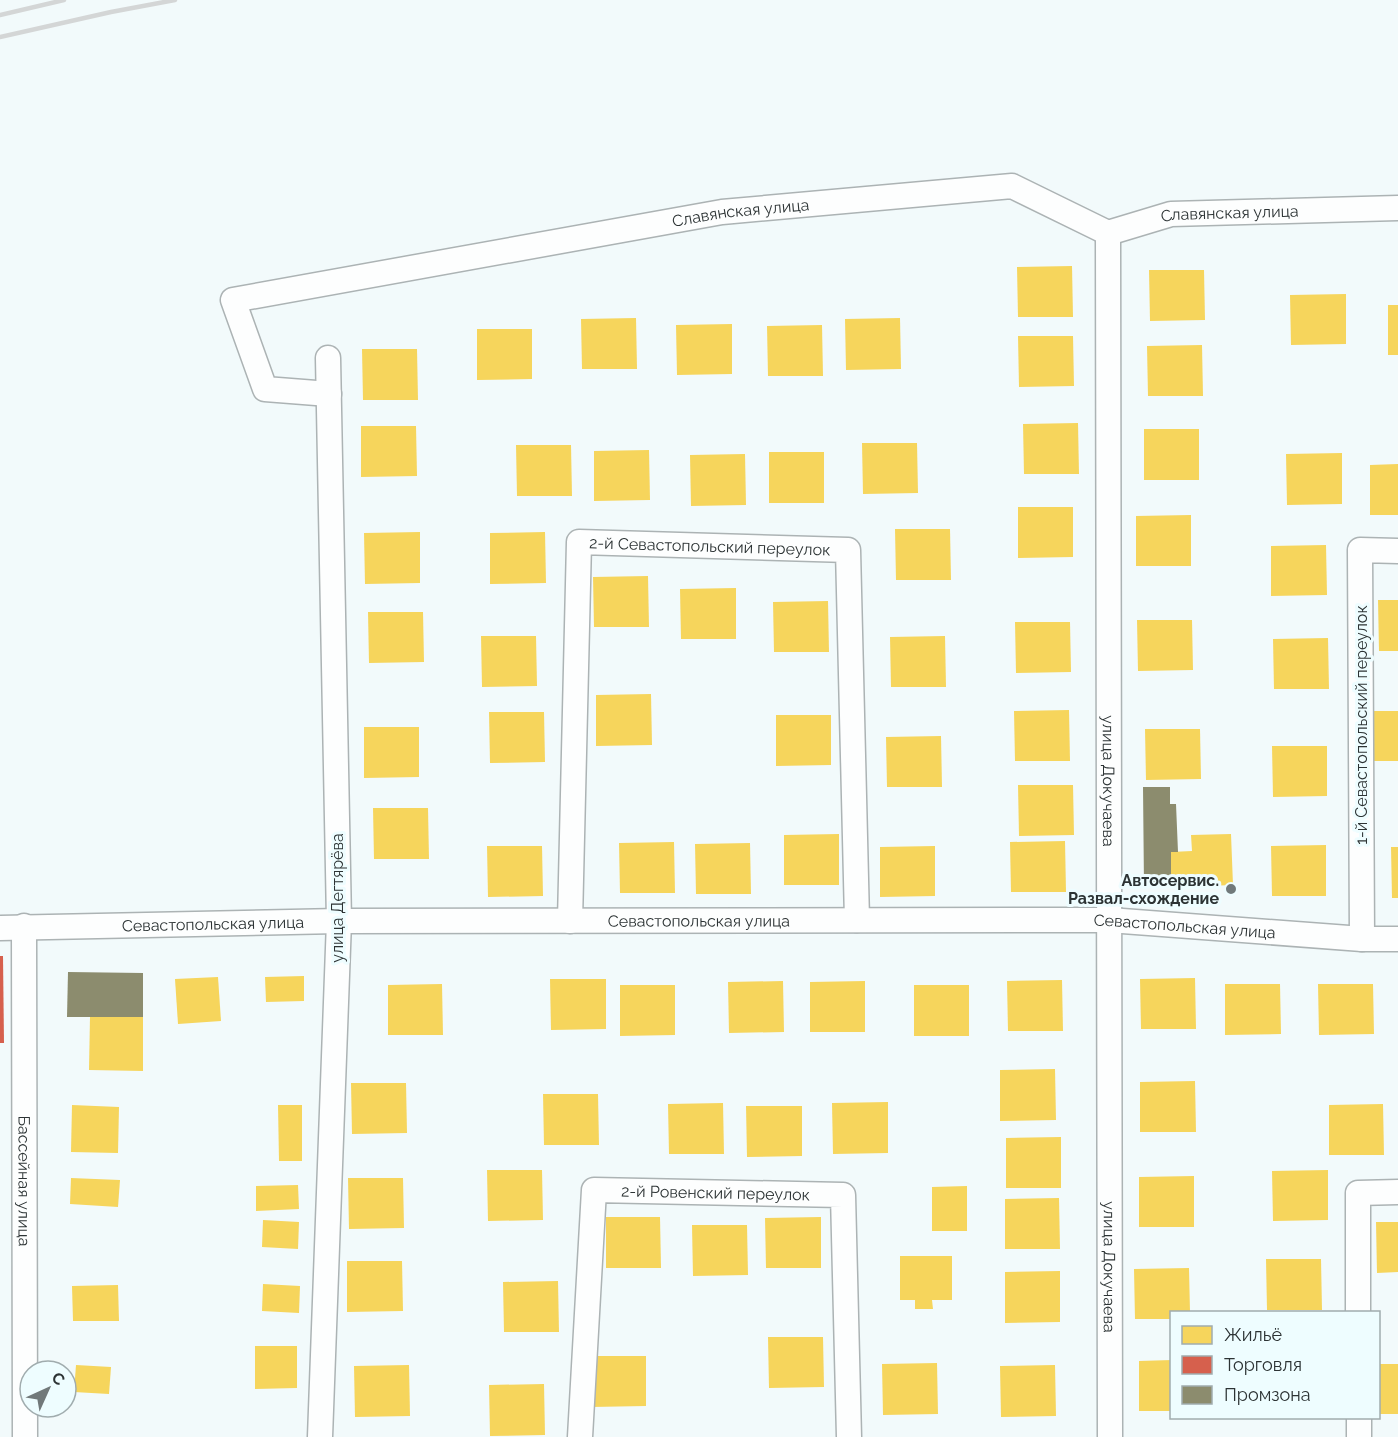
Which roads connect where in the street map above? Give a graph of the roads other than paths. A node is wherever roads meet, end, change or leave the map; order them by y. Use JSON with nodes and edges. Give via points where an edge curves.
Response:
{"nodes":[{"id":1,"x":1398,"y":208,"type":"edge"},
{"id":2,"x":1108,"y":233,"type":"junction"},
{"id":3,"x":328,"y":358,"type":"dead end"},
{"id":4,"x":329,"y":394,"type":"junction"},
{"id":5,"x":1398,"y":551,"type":"edge"},
{"id":6,"x":857,"y":920,"type":"junction"},
{"id":7,"x":1109,"y":920,"type":"junction"},
{"id":8,"x":339,"y":921,"type":"junction"},
{"id":9,"x":570,"y":921,"type":"junction"},
{"id":10,"x":12,"y":927,"type":"edge"},
{"id":11,"x":1362,"y":939,"type":"junction"},
{"id":12,"x":1398,"y":939,"type":"edge"},
{"id":13,"x":1398,"y":1192,"type":"edge"},
{"id":14,"x":1358,"y":1311,"type":"edge"},
{"id":15,"x":1359,"y":1419,"type":"edge"},
{"id":16,"x":25,"y":1437,"type":"edge"},
{"id":17,"x":320,"y":1437,"type":"edge"},
{"id":18,"x":580,"y":1437,"type":"edge"},
{"id":19,"x":849,"y":1437,"type":"edge"},
{"id":20,"x":1110,"y":1437,"type":"edge"},
{"id":21,"x":1359,"y":1437,"type":"edge"}],
"edges":[{"from":1,"to":2,"type":"street","name":"Славянская улица","via":[[1171,214]]},
{"from":2,"to":4,"type":"street","name":"Славянская улица","via":[[1012,186],[722,212],[233,300],[265,389]]},
{"from":2,"to":7,"type":"street","name":"улица Докучаева"},
{"from":3,"to":4,"type":"street","name":"улица Дегтярёва"},
{"from":4,"to":8,"type":"street","name":"улица Дегтярёва"},
{"from":5,"to":11,"type":"street","name":"1-й Севастопольский переулок","via":[[1360,550]]},
{"from":6,"to":7,"type":"street","name":"Севастопольская улица"},
{"from":6,"to":9,"type":"street","name":"Севастопольская улица"},
{"from":6,"to":9,"type":"street","name":"2-й Севастопольский переулок","via":[[848,549],[579,542]]},
{"from":7,"to":11,"type":"street","name":"Севастопольская улица"},
{"from":7,"to":20,"type":"street","name":"улица Докучаева"},
{"from":8,"to":9,"type":"street","name":"Севастопольская улица"},
{"from":8,"to":10,"type":"street","name":"Севастопольская улица"},
{"from":8,"to":17,"type":"street","name":"улица Дегтярёва"},
{"from":10,"to":16,"type":"street","name":"Бассейная улица"},
{"from":11,"to":12,"type":"street","name":"Севастопольская улица"},
{"from":13,"to":14,"type":"street","via":[[1358,1192]]},
{"from":15,"to":21,"type":"street"},
{"from":18,"to":19,"type":"street","name":"2-й Ровенский переулок","via":[[594,1190],[843,1195]]}]}
